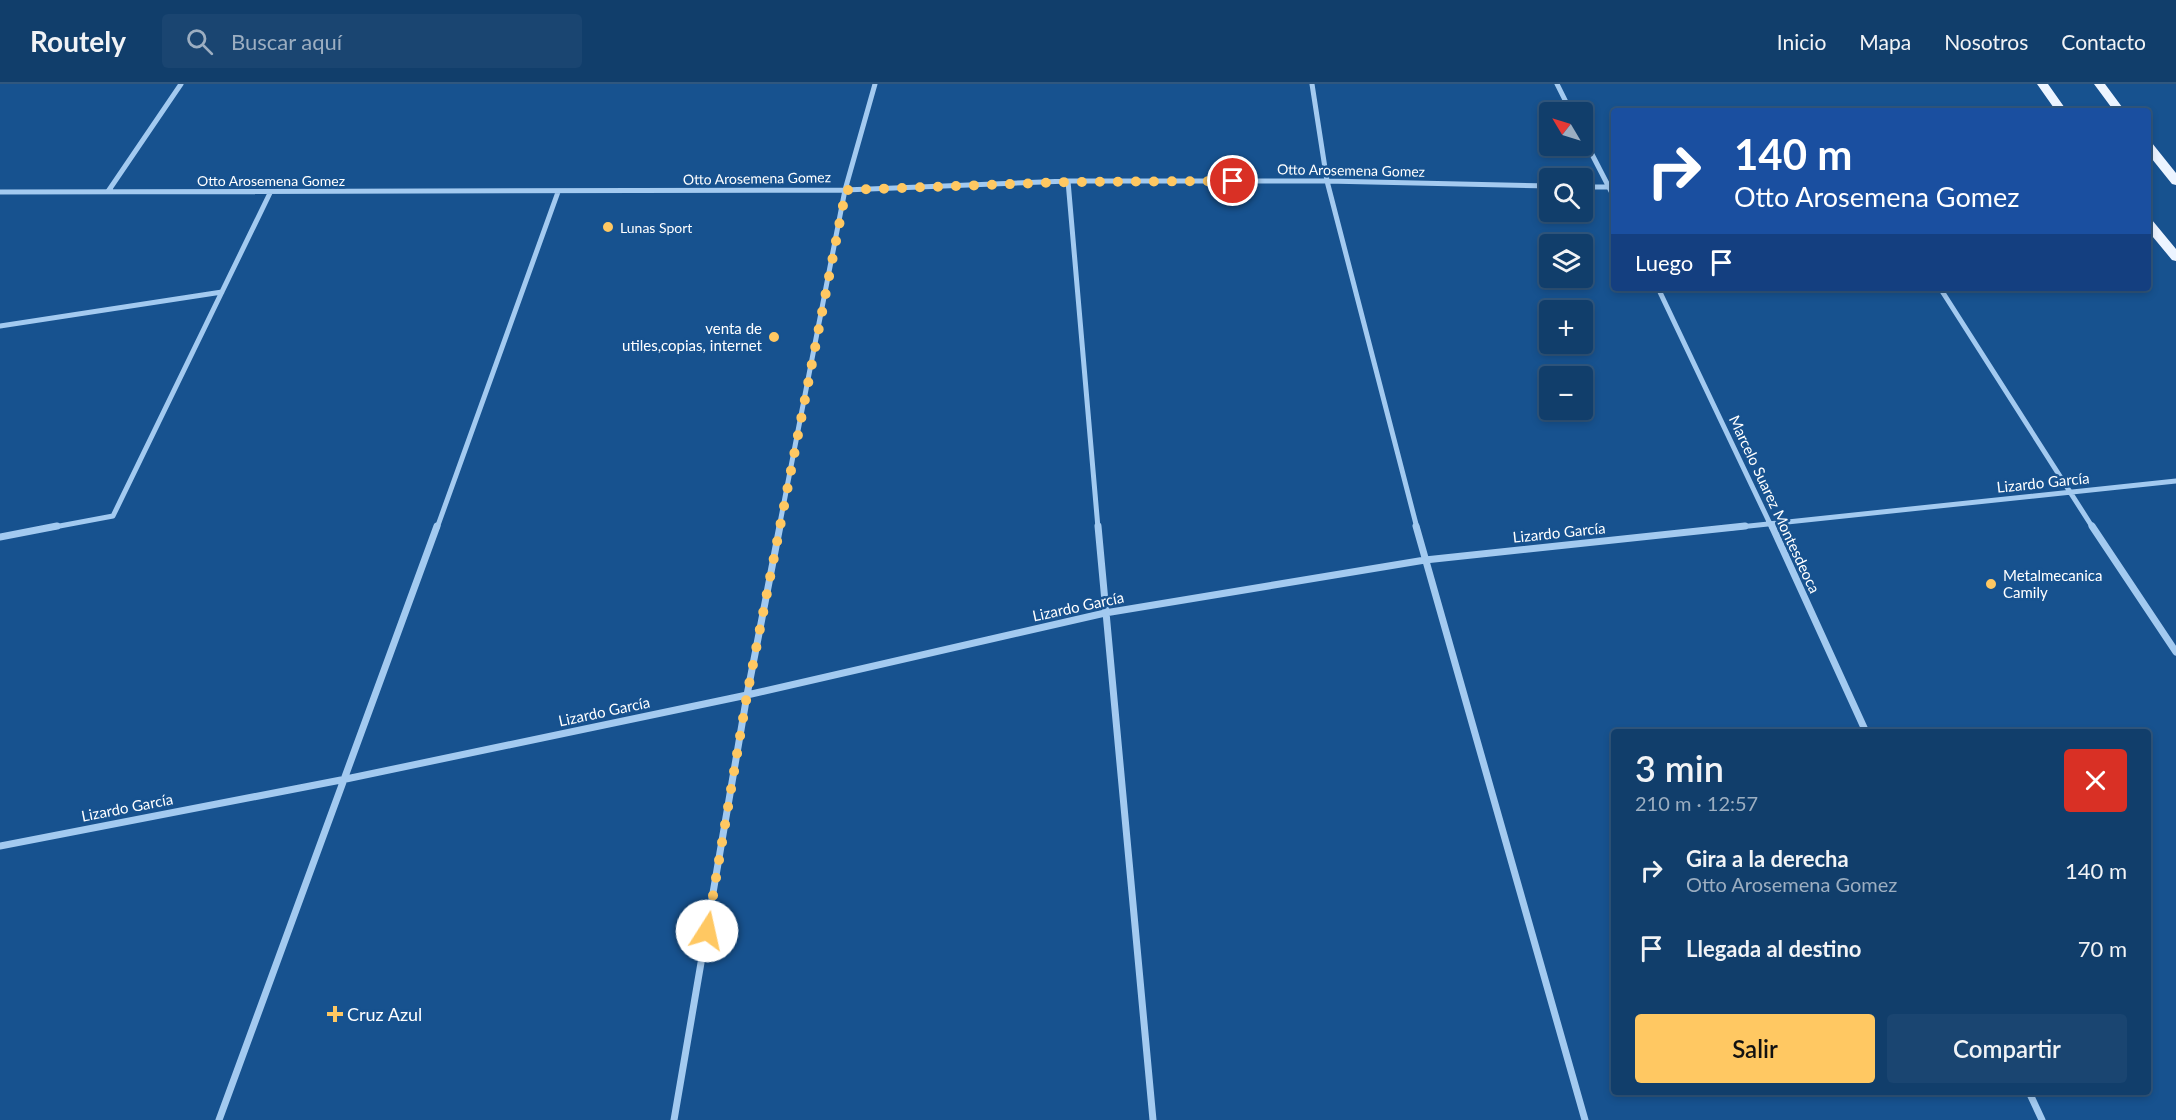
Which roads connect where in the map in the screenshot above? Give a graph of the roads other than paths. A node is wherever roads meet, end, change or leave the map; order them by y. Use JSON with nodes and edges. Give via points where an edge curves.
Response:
{"nodes":[{"id":1,"x":181,"y":84,"type":"edge"},
{"id":2,"x":874,"y":84,"type":"edge"},
{"id":3,"x":1312,"y":84,"type":"edge"},
{"id":4,"x":1557,"y":84,"type":"edge"},
{"id":5,"x":2042,"y":84,"type":"edge"},
{"id":6,"x":2099,"y":84,"type":"edge"},
{"id":7,"x":1566,"y":102,"type":"edge"},
{"id":8,"x":2060,"y":108,"type":"edge"},
{"id":9,"x":2118,"y":108,"type":"edge"},
{"id":10,"x":2151,"y":150,"type":"edge"},
{"id":11,"x":1593,"y":154,"type":"edge"},
{"id":12,"x":1328,"y":181,"type":"junction"},
{"id":13,"x":2176,"y":181,"type":"edge"},
{"id":14,"x":1068,"y":182,"type":"junction"},
{"id":15,"x":1611,"y":185,"type":"edge"},
{"id":16,"x":1539,"y":186,"type":"edge"},
{"id":17,"x":1593,"y":187,"type":"edge"},
{"id":18,"x":1611,"y":187,"type":"edge"},
{"id":19,"x":109,"y":190,"type":"junction"},
{"id":20,"x":846,"y":190,"type":"junction"},
{"id":21,"x":0,"y":192,"type":"edge"},
{"id":22,"x":558,"y":192,"type":"junction"},
{"id":23,"x":270,"y":193,"type":"junction"},
{"id":24,"x":2151,"y":227,"type":"edge"},
{"id":25,"x":2176,"y":257,"type":"edge"},
{"id":26,"x":1659,"y":291,"type":"edge"},
{"id":27,"x":1942,"y":291,"type":"edge"},
{"id":28,"x":222,"y":292,"type":"junction"},
{"id":29,"x":0,"y":326,"type":"edge"},
{"id":30,"x":2176,"y":481,"type":"edge"},
{"id":31,"x":2070,"y":493,"type":"junction"},
{"id":32,"x":1770,"y":523,"type":"junction"},
{"id":33,"x":0,"y":537,"type":"edge"},
{"id":34,"x":1425,"y":560,"type":"junction"},
{"id":35,"x":1105,"y":613,"type":"junction"},
{"id":36,"x":2176,"y":652,"type":"edge"},
{"id":37,"x":747,"y":695,"type":"junction"},
{"id":38,"x":1865,"y":729,"type":"edge"},
{"id":39,"x":346,"y":778,"type":"junction"},
{"id":40,"x":0,"y":846,"type":"edge"},
{"id":41,"x":2030,"y":1095,"type":"edge"},
{"id":42,"x":219,"y":1120,"type":"edge"},
{"id":43,"x":674,"y":1120,"type":"edge"},
{"id":44,"x":1153,"y":1120,"type":"edge"},
{"id":45,"x":1585,"y":1120,"type":"edge"},
{"id":46,"x":2042,"y":1120,"type":"edge"}],
"edges":[{"from":1,"to":19,"type":"street"},
{"from":2,"to":20,"type":"street"},
{"from":3,"to":12,"type":"street"},
{"from":4,"to":7,"type":"street"},
{"from":5,"to":8,"type":"main road"},
{"from":6,"to":9,"type":"main road"},
{"from":10,"to":13,"type":"main road"},
{"from":11,"to":15,"type":"street"},
{"from":12,"to":14,"type":"street","name":"Otto Arosemena Gomez"},
{"from":12,"to":16,"type":"street","name":"Otto Arosemena Gomez"},
{"from":12,"to":34,"type":"street"},
{"from":14,"to":20,"type":"street","name":"Otto Arosemena Gomez"},
{"from":14,"to":35,"type":"street"},
{"from":17,"to":18,"type":"street"},
{"from":19,"to":21,"type":"street","name":"Otto Arosemena Gomez"},
{"from":19,"to":23,"type":"street","name":"Otto Arosemena Gomez"},
{"from":20,"to":22,"type":"street","name":"Otto Arosemena Gomez"},
{"from":20,"to":37,"type":"street"},
{"from":22,"to":23,"type":"street","name":"Otto Arosemena Gomez"},
{"from":22,"to":39,"type":"street"},
{"from":23,"to":28,"type":"street"},
{"from":24,"to":25,"type":"main road"},
{"from":26,"to":32,"type":"street","name":"Marcelo Suarez Montesdeoca"},
{"from":27,"to":31,"type":"street"},
{"from":28,"to":29,"type":"street"},
{"from":28,"to":33,"type":"street","via":[[113,516]]},
{"from":30,"to":31,"type":"street","name":"Lizardo García"},
{"from":31,"to":32,"type":"street","name":"Lizardo García"},
{"from":31,"to":36,"type":"street"},
{"from":32,"to":34,"type":"street","name":"Lizardo García"},
{"from":32,"to":38,"type":"street","name":"Marcelo Suarez Montesdeoca"},
{"from":34,"to":35,"type":"street","name":"Lizardo García"},
{"from":34,"to":45,"type":"street"},
{"from":35,"to":37,"type":"street","name":"Lizardo García"},
{"from":35,"to":44,"type":"street"},
{"from":37,"to":39,"type":"street","name":"Lizardo García"},
{"from":37,"to":43,"type":"street"},
{"from":39,"to":40,"type":"street","name":"Lizardo García"},
{"from":39,"to":42,"type":"street"},
{"from":41,"to":46,"type":"street"}]}
